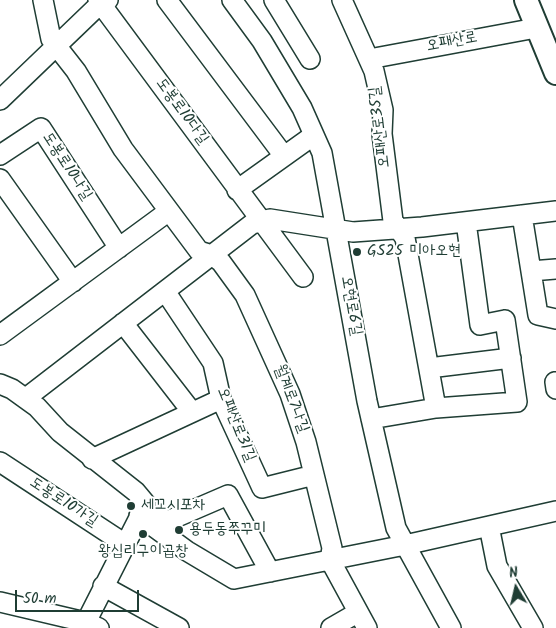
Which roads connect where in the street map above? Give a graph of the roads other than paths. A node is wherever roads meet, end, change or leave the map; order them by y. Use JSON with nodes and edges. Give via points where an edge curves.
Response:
{"nodes":[{"id":1,"x":43,"y":0,"type":"edge"},
{"id":2,"x":167,"y":0,"type":"edge"},
{"id":3,"x":232,"y":0,"type":"edge"},
{"id":4,"x":274,"y":0,"type":"edge"},
{"id":5,"x":342,"y":0,"type":"edge"},
{"id":6,"x":526,"y":0,"type":"edge"},
{"id":7,"x":102,"y":1,"type":"edge"},
{"id":8,"x":536,"y":28,"type":"junction"},
{"id":9,"x":57,"y":45,"type":"junction"},
{"id":10,"x":310,"y":59,"type":"dead end"},
{"id":11,"x":368,"y":59,"type":"junction"},
{"id":12,"x":556,"y":73,"type":"edge"},
{"id":13,"x":1,"y":91,"type":"edge"},
{"id":14,"x":314,"y":135,"type":"junction"},
{"id":15,"x":0,"y":155,"type":"edge"},
{"id":16,"x":284,"y":156,"type":"junction"},
{"id":17,"x":0,"y":179,"type":"edge"},
{"id":18,"x":237,"y":190,"type":"junction"},
{"id":19,"x":556,"y":210,"type":"edge"},
{"id":20,"x":169,"y":211,"type":"junction"},
{"id":21,"x":522,"y":215,"type":"junction"},
{"id":22,"x":260,"y":222,"type":"junction"},
{"id":23,"x":466,"y":222,"type":"junction"},
{"id":24,"x":400,"y":228,"type":"junction"},
{"id":25,"x":337,"y":230,"type":"junction"},
{"id":26,"x":119,"y":248,"type":"junction"},
{"id":27,"x":212,"y":255,"type":"junction"},
{"id":28,"x":556,"y":269,"type":"edge"},
{"id":29,"x":531,"y":271,"type":"junction"},
{"id":30,"x":302,"y":277,"type":"dead end"},
{"id":31,"x":72,"y":282,"type":"junction"},
{"id":32,"x":165,"y":291,"type":"junction"},
{"id":33,"x":556,"y":319,"type":"edge"},
{"id":34,"x":123,"y":323,"type":"junction"},
{"id":35,"x":0,"y":335,"type":"edge"},
{"id":36,"x":511,"y":358,"type":"junction"},
{"id":37,"x":429,"y":368,"type":"junction"},
{"id":38,"x":0,"y":384,"type":"edge"},
{"id":39,"x":26,"y":398,"type":"junction"},
{"id":40,"x":221,"y":399,"type":"junction"},
{"id":41,"x":436,"y":408,"type":"junction"},
{"id":42,"x":192,"y":412,"type":"junction"},
{"id":43,"x":371,"y":419,"type":"junction"},
{"id":44,"x":92,"y":459,"type":"junction"},
{"id":45,"x":0,"y":462,"type":"edge"},
{"id":46,"x":314,"y":475,"type":"junction"},
{"id":47,"x":556,"y":512,"type":"edge"},
{"id":48,"x":139,"y":516,"type":"junction"},
{"id":49,"x":489,"y":526,"type":"junction"},
{"id":50,"x":125,"y":544,"type":"junction"},
{"id":51,"x":405,"y":545,"type":"junction"},
{"id":52,"x":330,"y":560,"type":"junction"},
{"id":53,"x":270,"y":572,"type":"junction"},
{"id":54,"x":103,"y":586,"type":"junction"},
{"id":55,"x":0,"y":602,"type":"edge"},
{"id":56,"x":362,"y":620,"type":"edge"},
{"id":57,"x":89,"y":626,"type":"edge"},
{"id":58,"x":179,"y":628,"type":"edge"},
{"id":59,"x":332,"y":628,"type":"edge"},
{"id":60,"x":451,"y":628,"type":"edge"},
{"id":61,"x":532,"y":628,"type":"edge"}],
"edges":[{"from":1,"to":9,"type":"street","via":[[51,39]]},
{"from":2,"to":16,"type":"street"},
{"from":3,"to":14,"type":"street","name":"오현로6길","via":[[262,40]]},
{"from":4,"to":10,"type":"street"},
{"from":5,"to":11,"type":"street","name":"오패산로35길"},
{"from":6,"to":8,"type":"street"},
{"from":7,"to":9,"type":"street","name":"도봉로10다길"},
{"from":7,"to":18,"type":"street","name":"도봉로10다길"},
{"from":8,"to":11,"type":"street","name":"오패산로"},
{"from":8,"to":12,"type":"street"},
{"from":9,"to":13,"type":"street","name":"도봉로10다길"},
{"from":9,"to":20,"type":"street","via":[[123,148]]},
{"from":11,"to":24,"type":"street","name":"오패산로35길","via":[[383,110],[382,134],[392,211]]},
{"from":14,"to":16,"type":"street"},
{"from":14,"to":25,"type":"street","name":"오현로6길","via":[[322,153]]},
{"from":15,"to":26,"type":"street","name":"도봉로10나길","via":[[41,128]]},
{"from":16,"to":18,"type":"street"},
{"from":17,"to":31,"type":"street"},
{"from":18,"to":22,"type":"street","name":"도봉로10다길"},
{"from":19,"to":21,"type":"street"},
{"from":20,"to":26,"type":"street"},
{"from":20,"to":27,"type":"street","via":[[199,251]]},
{"from":21,"to":23,"type":"street"},
{"from":21,"to":29,"type":"street"},
{"from":22,"to":25,"type":"street","via":[[270,219]]},
{"from":22,"to":27,"type":"street","via":[[252,224]]},
{"from":22,"to":30,"type":"street"},
{"from":23,"to":24,"type":"street"},
{"from":23,"to":36,"type":"street","via":[[480,325],[505,320]]},
{"from":24,"to":25,"type":"street","via":[[353,232]]},
{"from":24,"to":37,"type":"street","via":[[405,238]]},
{"from":25,"to":43,"type":"street","name":"오현로6길"},
{"from":26,"to":31,"type":"street"},
{"from":27,"to":32,"type":"street"},
{"from":27,"to":46,"type":"street","name":"월계로7나길","via":[[222,262],[245,295],[266,337],[290,394]]},
{"from":28,"to":29,"type":"street"},
{"from":29,"to":33,"type":"street","via":[[538,314]]},
{"from":31,"to":35,"type":"street"},
{"from":32,"to":34,"type":"street"},
{"from":32,"to":40,"type":"street","name":"오패산로31길","via":[[213,363]]},
{"from":34,"to":39,"type":"street"},
{"from":34,"to":42,"type":"street"},
{"from":36,"to":37,"type":"street"},
{"from":36,"to":41,"type":"street","via":[[517,402]]},
{"from":37,"to":41,"type":"street"},
{"from":38,"to":39,"type":"street"},
{"from":39,"to":44,"type":"street"},
{"from":40,"to":42,"type":"street"},
{"from":40,"to":46,"type":"street","name":"오패산로31길","via":[[262,488]]},
{"from":41,"to":43,"type":"street"},
{"from":42,"to":44,"type":"street"},
{"from":43,"to":51,"type":"street","name":"오현로6길","via":[[396,528]]},
{"from":44,"to":48,"type":"street","via":[[136,492],[146,504]]},
{"from":45,"to":50,"type":"street","name":"도봉로10가길"},
{"from":46,"to":52,"type":"street","name":"월계로7나길","via":[[332,548]]},
{"from":47,"to":49,"type":"street"},
{"from":48,"to":50,"type":"street"},
{"from":48,"to":53,"type":"street","via":[[187,551],[234,579]]},
{"from":48,"to":53,"type":"street","via":[[170,520],[228,495]]},
{"from":49,"to":51,"type":"street"},
{"from":49,"to":61,"type":"street","via":[[498,566]]},
{"from":50,"to":54,"type":"street"},
{"from":51,"to":52,"type":"street"},
{"from":51,"to":60,"type":"street","name":"오현로6길"},
{"from":52,"to":53,"type":"street"},
{"from":52,"to":56,"type":"street"},
{"from":54,"to":57,"type":"street"},
{"from":54,"to":58,"type":"street"},
{"from":55,"to":57,"type":"street"},
{"from":56,"to":59,"type":"street"}]}
